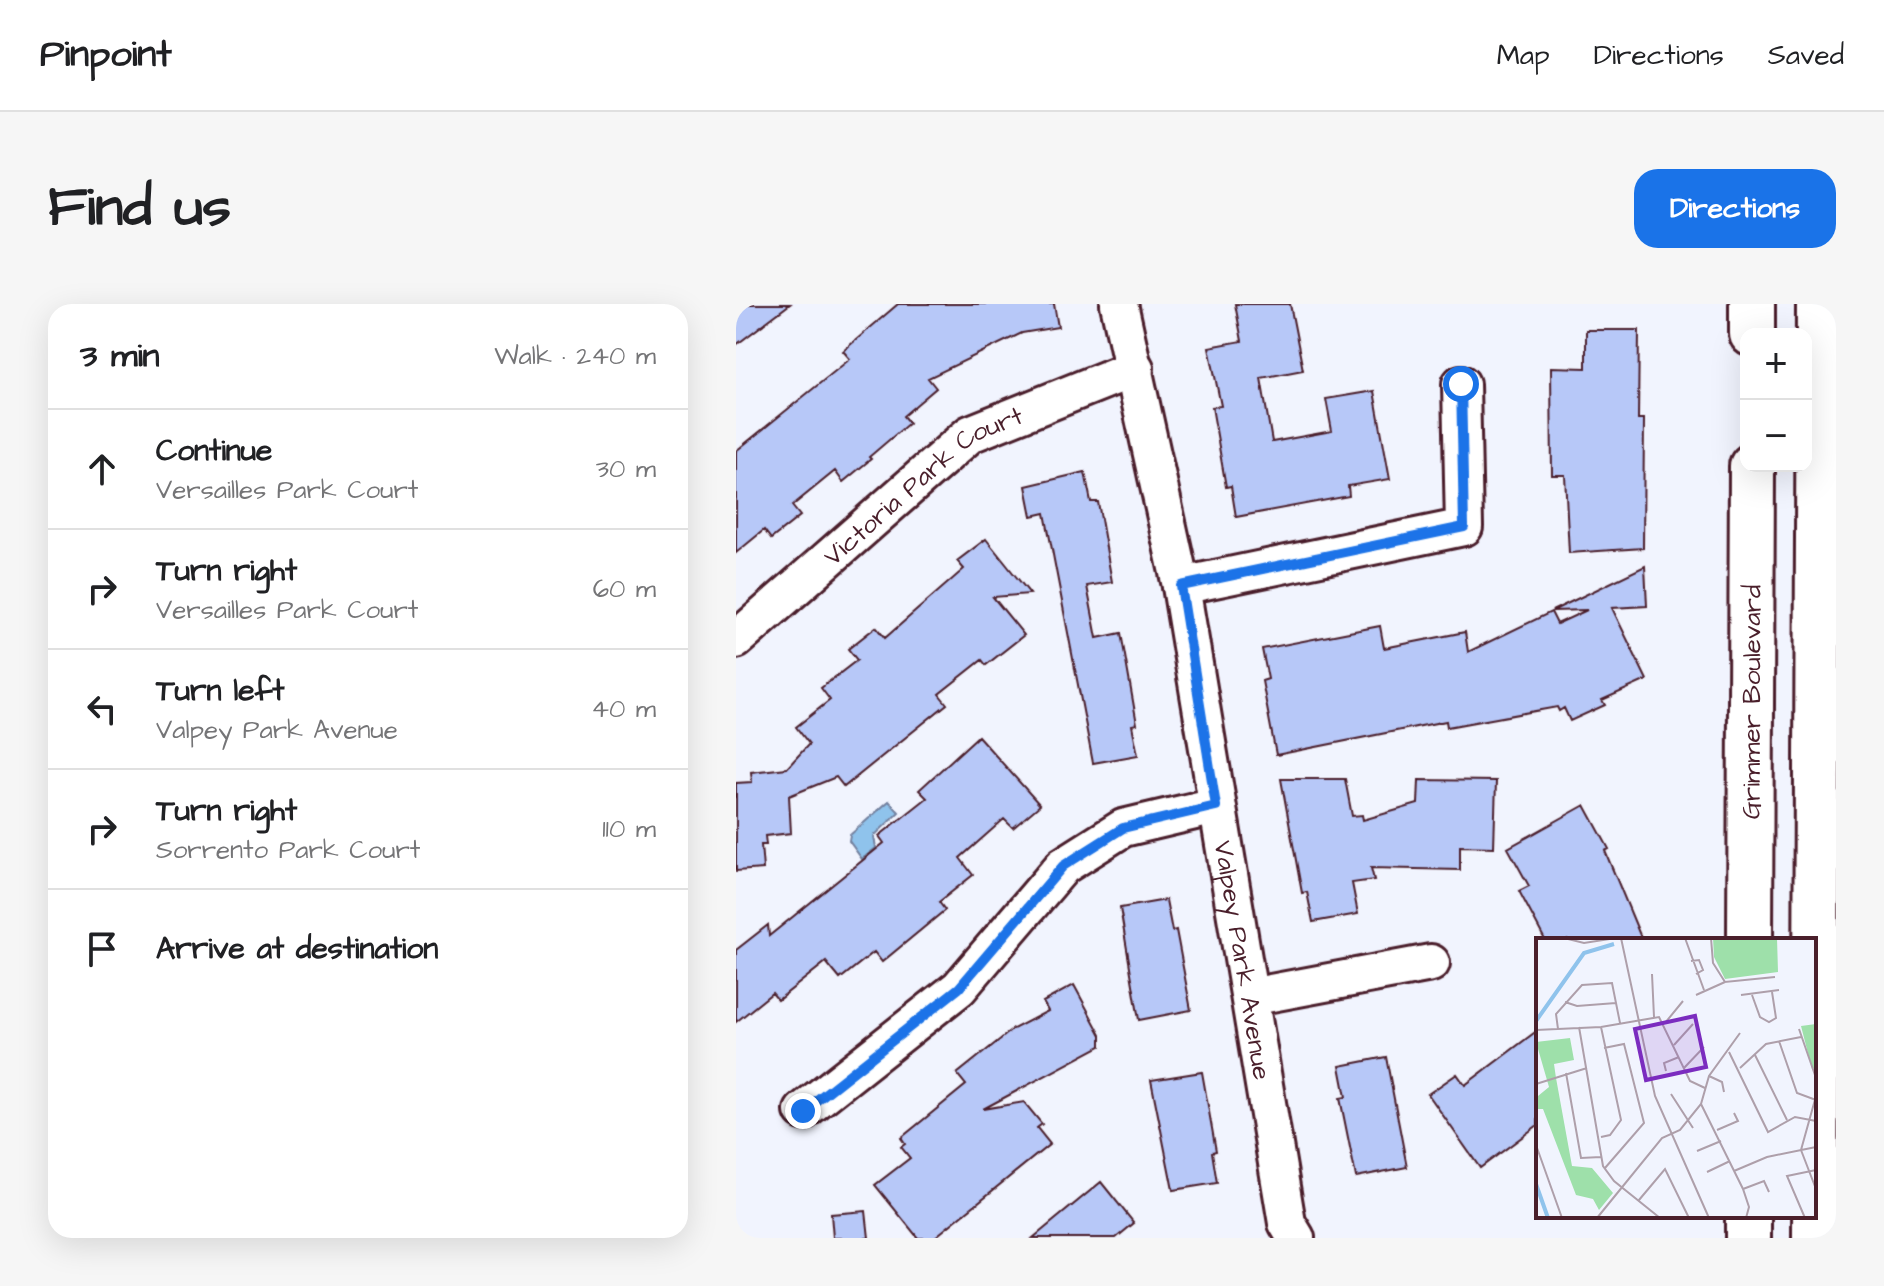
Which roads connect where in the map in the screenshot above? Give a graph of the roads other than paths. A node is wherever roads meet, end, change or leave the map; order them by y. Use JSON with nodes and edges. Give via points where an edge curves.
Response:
{"nodes":[{"id":1,"x":1119,"y":304,"type":"edge"},
{"id":2,"x":1752,"y":304,"type":"edge"},
{"id":3,"x":1819,"y":304,"type":"edge"},
{"id":4,"x":1752,"y":328,"type":"edge"},
{"id":5,"x":1135,"y":368,"type":"junction"},
{"id":6,"x":1461,"y":384,"type":"dead end"},
{"id":7,"x":1752,"y":472,"type":"edge"},
{"id":8,"x":1181,"y":586,"type":"junction"},
{"id":9,"x":736,"y":640,"type":"edge"},
{"id":10,"x":1216,"y":806,"type":"junction"},
{"id":11,"x":1750,"y":938,"type":"edge"},
{"id":12,"x":1431,"y":963,"type":"dead end"},
{"id":13,"x":1250,"y":997,"type":"junction"},
{"id":14,"x":1816,"y":1004,"type":"edge"},
{"id":15,"x":803,"y":1111,"type":"dead end"},
{"id":16,"x":1815,"y":1218,"type":"edge"},
{"id":17,"x":1280,"y":1233,"type":"edge"},
{"id":18,"x":1815,"y":1238,"type":"edge"}],
"edges":[{"from":1,"to":5,"type":"street","name":"Valpey Park Avenue"},
{"from":2,"to":4,"type":"main road"},
{"from":3,"to":14,"type":"main road"},
{"from":5,"to":8,"type":"street","name":"Valpey Park Avenue"},
{"from":5,"to":9,"type":"street","name":"Victoria Park Court","via":[[970,434]]},
{"from":6,"to":8,"type":"street","via":[[1464,527]]},
{"from":7,"to":11,"type":"main road","name":"Grimmer Boulevard"},
{"from":8,"to":10,"type":"street","name":"Valpey Park Avenue"},
{"from":10,"to":13,"type":"street","name":"Valpey Park Avenue"},
{"from":10,"to":15,"type":"street","via":[[1123,828],[1063,866],[959,988]]},
{"from":12,"to":13,"type":"street"},
{"from":13,"to":17,"type":"street","name":"Valpey Park Avenue"},
{"from":16,"to":18,"type":"main road"}]}
